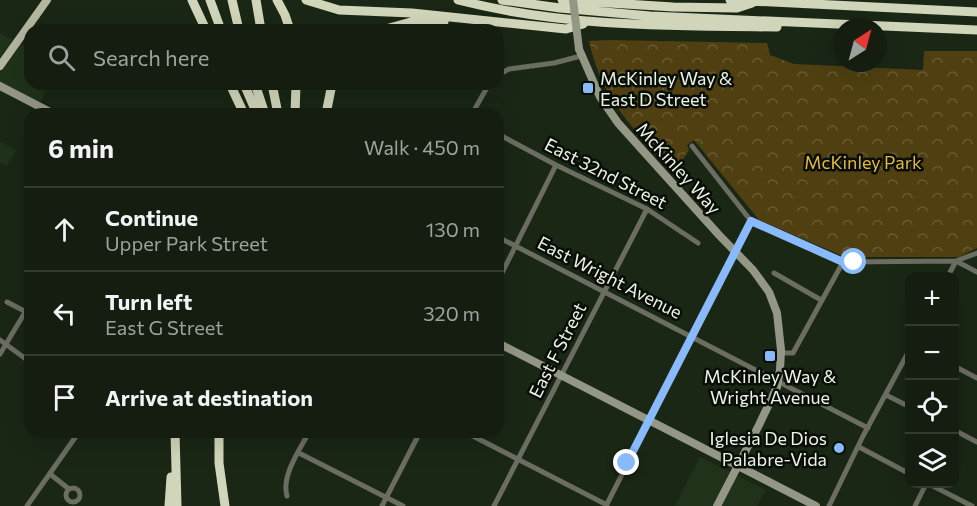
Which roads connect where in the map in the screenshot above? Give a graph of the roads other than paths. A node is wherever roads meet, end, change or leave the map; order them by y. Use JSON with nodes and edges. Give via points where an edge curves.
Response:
{"nodes":[{"id":1,"x":192,"y":0,"type":"edge"},
{"id":2,"x":210,"y":0,"type":"edge"},
{"id":3,"x":232,"y":0,"type":"edge"},
{"id":4,"x":256,"y":0,"type":"edge"},
{"id":5,"x":277,"y":0,"type":"edge"},
{"id":6,"x":306,"y":0,"type":"edge"},
{"id":7,"x":458,"y":0,"type":"edge"},
{"id":8,"x":502,"y":0,"type":"edge"},
{"id":9,"x":562,"y":0,"type":"edge"},
{"id":10,"x":573,"y":0,"type":"edge"},
{"id":11,"x":730,"y":0,"type":"edge"},
{"id":12,"x":44,"y":1,"type":"edge"},
{"id":13,"x":755,"y":2,"type":"junction"},
{"id":14,"x":781,"y":2,"type":"edge"},
{"id":15,"x":977,"y":12,"type":"edge"},
{"id":16,"x":593,"y":21,"type":"junction"},
{"id":17,"x":28,"y":24,"type":"edge"},
{"id":18,"x":203,"y":24,"type":"edge"},
{"id":19,"x":219,"y":24,"type":"edge"},
{"id":20,"x":238,"y":24,"type":"edge"},
{"id":21,"x":260,"y":24,"type":"edge"},
{"id":22,"x":288,"y":24,"type":"edge"},
{"id":23,"x":404,"y":24,"type":"edge"},
{"id":24,"x":461,"y":24,"type":"edge"},
{"id":25,"x":534,"y":27,"type":"junction"},
{"id":26,"x":504,"y":28,"type":"edge"},
{"id":27,"x":833,"y":28,"type":"edge"},
{"id":28,"x":887,"y":29,"type":"edge"},
{"id":29,"x":24,"y":31,"type":"edge"},
{"id":30,"x":977,"y":31,"type":"edge"},
{"id":31,"x":580,"y":52,"type":"junction"},
{"id":32,"x":0,"y":66,"type":"edge"},
{"id":33,"x":504,"y":72,"type":"edge"},
{"id":34,"x":0,"y":86,"type":"edge"},
{"id":35,"x":233,"y":90,"type":"edge"},
{"id":36,"x":247,"y":90,"type":"edge"},
{"id":37,"x":257,"y":90,"type":"edge"},
{"id":38,"x":273,"y":90,"type":"edge"},
{"id":39,"x":296,"y":90,"type":"edge"},
{"id":40,"x":331,"y":90,"type":"edge"},
{"id":41,"x":486,"y":90,"type":"edge"},
{"id":42,"x":42,"y":108,"type":"edge"},
{"id":43,"x":241,"y":108,"type":"edge"},
{"id":44,"x":254,"y":108,"type":"edge"},
{"id":45,"x":263,"y":108,"type":"edge"},
{"id":46,"x":277,"y":108,"type":"edge"},
{"id":47,"x":296,"y":108,"type":"edge"},
{"id":48,"x":327,"y":108,"type":"edge"},
{"id":49,"x":475,"y":108,"type":"edge"},
{"id":50,"x":504,"y":137,"type":"edge"},
{"id":51,"x":692,"y":146,"type":"dead end"},
{"id":52,"x":555,"y":165,"type":"junction"},
{"id":53,"x":647,"y":209,"type":"junction"},
{"id":54,"x":751,"y":221,"type":"junction"},
{"id":55,"x":504,"y":240,"type":"edge"},
{"id":56,"x":698,"y":243,"type":"dead end"},
{"id":57,"x":516,"y":246,"type":"junction"},
{"id":58,"x":736,"y":251,"type":"junction"},
{"id":59,"x":977,"y":253,"type":"edge"},
{"id":60,"x":956,"y":261,"type":"junction"},
{"id":61,"x":843,"y":262,"type":"junction"},
{"id":62,"x":504,"y":269,"type":"edge"},
{"id":63,"x":950,"y":272,"type":"edge"},
{"id":64,"x":977,"y":272,"type":"edge"},
{"id":65,"x":774,"y":273,"type":"dead end"},
{"id":66,"x":604,"y":291,"type":"junction"},
{"id":67,"x":821,"y":300,"type":"junction"},
{"id":68,"x":7,"y":302,"type":"dead end"},
{"id":69,"x":24,"y":311,"type":"edge"},
{"id":70,"x":24,"y":319,"type":"edge"},
{"id":71,"x":692,"y":336,"type":"junction"},
{"id":72,"x":0,"y":340,"type":"edge"},
{"id":73,"x":7,"y":345,"type":"junction"},
{"id":74,"x":504,"y":347,"type":"edge"},
{"id":75,"x":781,"y":353,"type":"junction"},
{"id":76,"x":0,"y":354,"type":"edge"},
{"id":77,"x":905,"y":357,"type":"edge"},
{"id":78,"x":24,"y":358,"type":"edge"},
{"id":79,"x":959,"y":369,"type":"edge"},
{"id":80,"x":560,"y":376,"type":"junction"},
{"id":81,"x":977,"y":378,"type":"edge"},
{"id":82,"x":778,"y":381,"type":"junction"},
{"id":83,"x":886,"y":395,"type":"junction"},
{"id":84,"x":905,"y":405,"type":"edge"},
{"id":85,"x":649,"y":421,"type":"junction"},
{"id":86,"x":868,"y":428,"type":"junction"},
{"id":87,"x":959,"y":432,"type":"edge"},
{"id":88,"x":75,"y":438,"type":"edge"},
{"id":89,"x":175,"y":438,"type":"edge"},
{"id":90,"x":175,"y":438,"type":"edge"},
{"id":91,"x":219,"y":438,"type":"edge"},
{"id":92,"x":306,"y":438,"type":"edge"},
{"id":93,"x":417,"y":438,"type":"edge"},
{"id":94,"x":477,"y":438,"type":"edge"},
{"id":95,"x":976,"y":440,"type":"edge"},
{"id":96,"x":859,"y":447,"type":"junction"},
{"id":97,"x":299,"y":453,"type":"junction"},
{"id":98,"x":518,"y":459,"type":"junction"},
{"id":99,"x":737,"y":467,"type":"junction"},
{"id":100,"x":905,"y":472,"type":"edge"},
{"id":101,"x":50,"y":474,"type":"junction"},
{"id":102,"x":925,"y":488,"type":"edge"},
{"id":103,"x":938,"y":488,"type":"edge"},
{"id":104,"x":69,"y":489,"type":"dead end"},
{"id":105,"x":286,"y":496,"type":"dead end"},
{"id":106,"x":386,"y":497,"type":"junction"},
{"id":107,"x":27,"y":506,"type":"edge"},
{"id":108,"x":169,"y":506,"type":"edge"},
{"id":109,"x":177,"y":506,"type":"edge"},
{"id":110,"x":225,"y":506,"type":"edge"},
{"id":111,"x":382,"y":506,"type":"edge"},
{"id":112,"x":403,"y":506,"type":"edge"},
{"id":113,"x":494,"y":506,"type":"edge"},
{"id":114,"x":607,"y":506,"type":"edge"},
{"id":115,"x":717,"y":506,"type":"edge"},
{"id":116,"x":816,"y":506,"type":"edge"},
{"id":117,"x":829,"y":506,"type":"edge"},
{"id":118,"x":915,"y":506,"type":"edge"},
{"id":119,"x":972,"y":506,"type":"edge"}],
"edges":[{"from":1,"to":18,"type":"highway"},
{"from":2,"to":19,"type":"highway"},
{"from":3,"to":20,"type":"highway"},
{"from":4,"to":21,"type":"highway"},
{"from":5,"to":22,"type":"highway"},
{"from":6,"to":25,"type":"highway","via":[[357,12],[412,13]]},
{"from":7,"to":16,"type":"highway","via":[[527,15]]},
{"from":8,"to":30,"type":"highway","via":[[650,16]]},
{"from":9,"to":13,"type":"highway","via":[[737,9]]},
{"from":10,"to":31,"type":"street","name":"McKinley Way","bridge":true},
{"from":11,"to":13,"type":"highway"},
{"from":12,"to":17,"type":"main road"},
{"from":13,"to":14,"type":"highway"},
{"from":14,"to":15,"type":"highway"},
{"from":16,"to":25,"type":"highway","via":[[566,29]]},
{"from":16,"to":27,"type":"highway"},
{"from":23,"to":24,"type":"highway"},
{"from":25,"to":26,"type":"highway"},
{"from":28,"to":30,"type":"highway"},
{"from":29,"to":32,"type":"main road"},
{"from":31,"to":33,"type":"street","via":[[554,63]]},
{"from":31,"to":58,"type":"street","name":"McKinley Way","via":[[600,97],[618,123]]},
{"from":34,"to":42,"type":"street"},
{"from":35,"to":43,"type":"highway"},
{"from":36,"to":44,"type":"highway"},
{"from":37,"to":45,"type":"highway"},
{"from":38,"to":46,"type":"highway"},
{"from":39,"to":47,"type":"highway"},
{"from":40,"to":48,"type":"highway"},
{"from":41,"to":49,"type":"street"},
{"from":50,"to":52,"type":"street","name":"East 32nd Street"},
{"from":51,"to":54,"type":"street"},
{"from":52,"to":53,"type":"street","name":"East 32nd Street"},
{"from":52,"to":57,"type":"street"},
{"from":53,"to":56,"type":"street","name":"East 32nd Street"},
{"from":53,"to":66,"type":"street","name":"East F Street"},
{"from":54,"to":58,"type":"street"},
{"from":54,"to":61,"type":"street"},
{"from":55,"to":57,"type":"street","name":"East Wright Avenue"},
{"from":57,"to":62,"type":"street"},
{"from":57,"to":66,"type":"street","name":"East Wright Avenue"},
{"from":58,"to":71,"type":"street"},
{"from":58,"to":75,"type":"street","name":"McKinley Way","via":[[774,302],[780,323]]},
{"from":59,"to":60,"type":"street"},
{"from":60,"to":61,"type":"street"},
{"from":60,"to":63,"type":"street"},
{"from":60,"to":64,"type":"street"},
{"from":61,"to":67,"type":"street"},
{"from":65,"to":67,"type":"street"},
{"from":66,"to":71,"type":"street","name":"East Wright Avenue"},
{"from":66,"to":80,"type":"street","name":"East F Street"},
{"from":67,"to":75,"type":"street","via":[[793,353]]},
{"from":68,"to":69,"type":"street"},
{"from":70,"to":73,"type":"street"},
{"from":71,"to":82,"type":"street","name":"East Wright Avenue"},
{"from":71,"to":85,"type":"street"},
{"from":72,"to":73,"type":"street"},
{"from":73,"to":76,"type":"street"},
{"from":73,"to":78,"type":"street"},
{"from":74,"to":80,"type":"street"},
{"from":75,"to":82,"type":"street","name":"McKinley Way"},
{"from":77,"to":83,"type":"street"},
{"from":79,"to":81,"type":"street"},
{"from":80,"to":85,"type":"street"},
{"from":80,"to":98,"type":"street","name":"East F Street"},
{"from":82,"to":86,"type":"street","name":"East Wright Avenue"},
{"from":82,"to":99,"type":"street","name":"McKinley Way"},
{"from":83,"to":84,"type":"street"},
{"from":83,"to":86,"type":"street"},
{"from":85,"to":99,"type":"street"},
{"from":85,"to":114,"type":"street"},
{"from":86,"to":96,"type":"street"},
{"from":87,"to":95,"type":"street"},
{"from":88,"to":101,"type":"street"},
{"from":89,"to":108,"type":"highway"},
{"from":90,"to":109,"type":"highway"},
{"from":91,"to":110,"type":"highway"},
{"from":92,"to":97,"type":"street"},
{"from":93,"to":106,"type":"street"},
{"from":94,"to":98,"type":"street"},
{"from":96,"to":100,"type":"street"},
{"from":96,"to":117,"type":"street"},
{"from":97,"to":105,"type":"street","via":[[286,482]]},
{"from":97,"to":106,"type":"street"},
{"from":98,"to":113,"type":"street","name":"East F Street"},
{"from":98,"to":114,"type":"street"},
{"from":99,"to":115,"type":"street","name":"McKinley Way"},
{"from":99,"to":116,"type":"street"},
{"from":101,"to":104,"type":"street"},
{"from":101,"to":107,"type":"street"},
{"from":102,"to":118,"type":"street"},
{"from":103,"to":119,"type":"street"},
{"from":106,"to":111,"type":"street"},
{"from":106,"to":112,"type":"street"}]}
